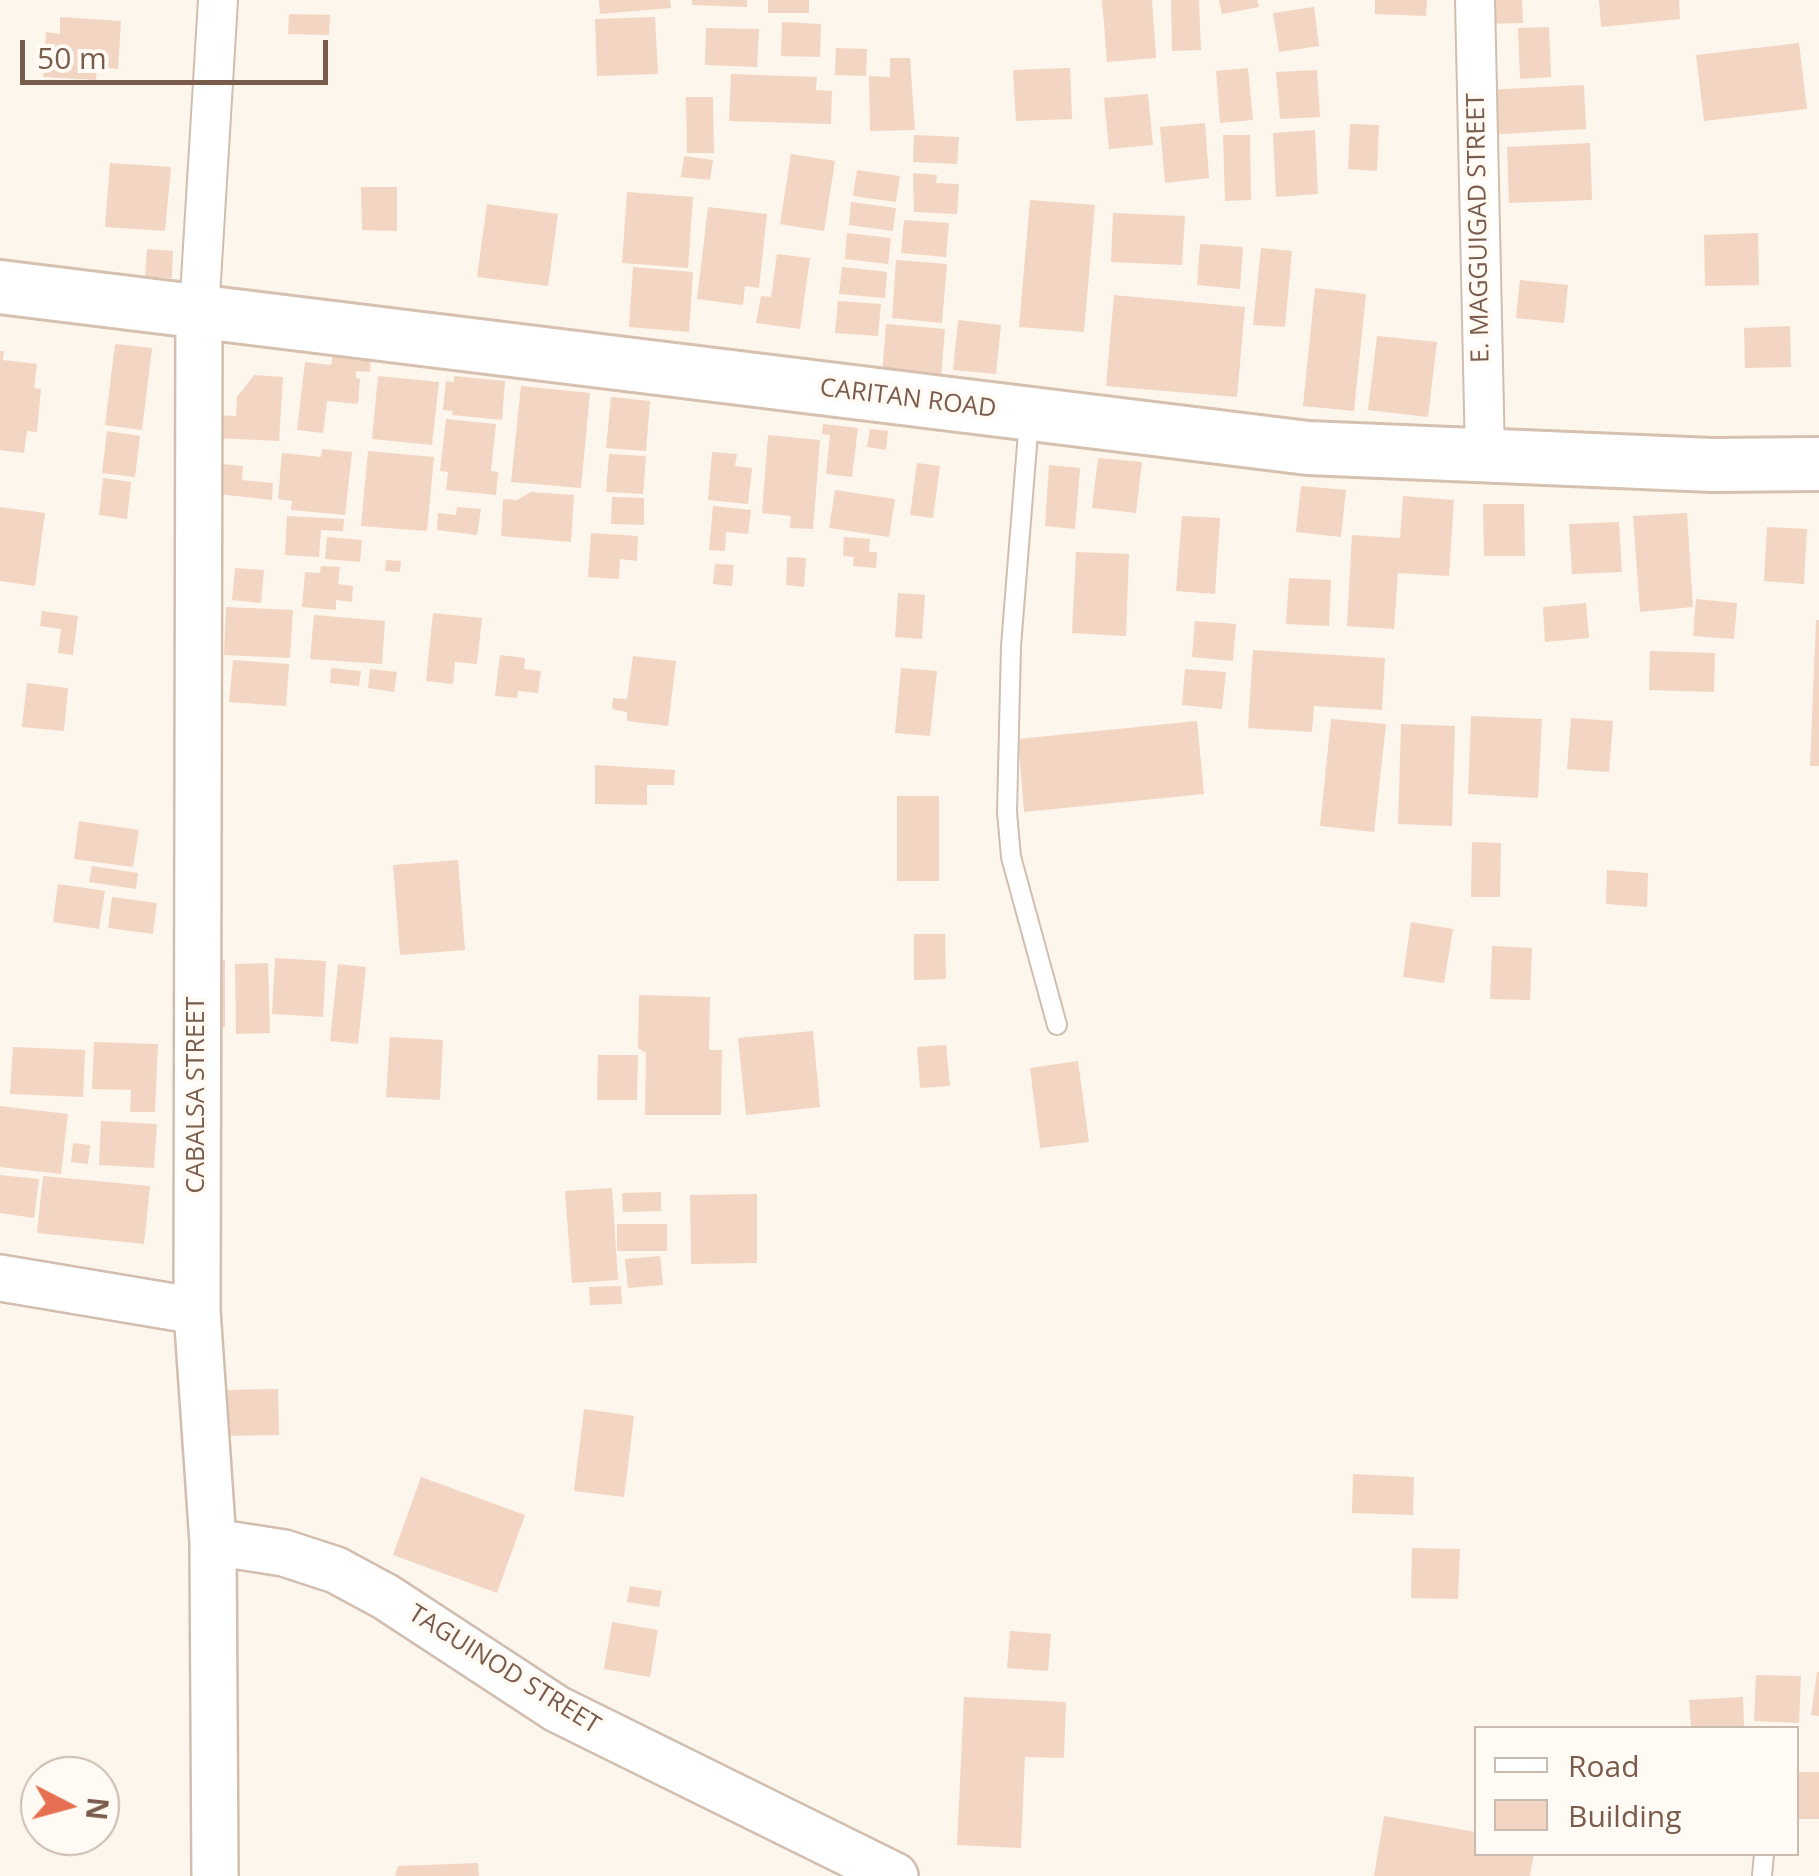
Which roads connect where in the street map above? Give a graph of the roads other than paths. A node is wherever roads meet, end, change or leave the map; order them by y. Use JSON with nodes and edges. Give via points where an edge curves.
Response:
{"nodes":[{"id":1,"x":218,"y":0,"type":"edge"},
{"id":2,"x":1475,"y":0,"type":"edge"},
{"id":3,"x":0,"y":288,"type":"edge"},
{"id":4,"x":199,"y":313,"type":"junction"},
{"id":5,"x":1030,"y":414,"type":"junction"},
{"id":6,"x":1485,"y":456,"type":"junction"},
{"id":7,"x":1819,"y":464,"type":"edge"},
{"id":8,"x":1056,"y":1026,"type":"dead end"},
{"id":9,"x":0,"y":1278,"type":"edge"},
{"id":10,"x":197,"y":1310,"type":"junction"},
{"id":11,"x":214,"y":1542,"type":"junction"},
{"id":12,"x":215,"y":1876,"type":"edge"},
{"id":13,"x":895,"y":1876,"type":"edge"}],
"edges":[{"from":1,"to":4,"type":"street"},
{"from":2,"to":6,"type":"street","name":"E. MAGGUIGAD STREET"},
{"from":3,"to":4,"type":"main road","name":"CARITAN ROAD"},
{"from":4,"to":5,"type":"main road","name":"CARITAN ROAD"},
{"from":4,"to":10,"type":"street","name":"CABALSA STREET"},
{"from":5,"to":6,"type":"main road","name":"CARITAN ROAD","via":[[1308,448]]},
{"from":5,"to":8,"type":"lane","via":[[1011,646],[1007,812],[1011,858]]},
{"from":6,"to":7,"type":"main road","name":"CARITAN ROAD"},
{"from":9,"to":10,"type":"street"},
{"from":10,"to":11,"type":"street","name":"CABALSA STREET"},
{"from":11,"to":12,"type":"street","name":"CABALSA STREET"},
{"from":11,"to":13,"type":"street","name":"TAGUINOD STREET","via":[[336,1570],[558,1709]]}]}
